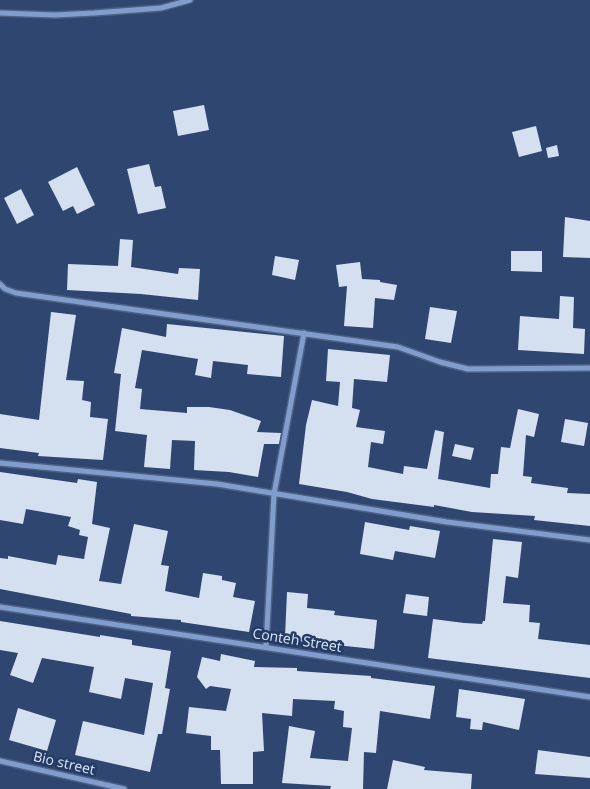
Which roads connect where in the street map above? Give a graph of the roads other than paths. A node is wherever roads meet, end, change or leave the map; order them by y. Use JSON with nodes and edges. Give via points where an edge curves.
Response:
{"nodes":[{"id":1,"x":190,"y":0,"type":"edge"},
{"id":2,"x":0,"y":13,"type":"edge"},
{"id":3,"x":0,"y":284,"type":"edge"},
{"id":4,"x":304,"y":333,"type":"junction"},
{"id":5,"x":590,"y":368,"type":"edge"},
{"id":6,"x":0,"y":463,"type":"edge"},
{"id":7,"x":274,"y":494,"type":"junction"},
{"id":8,"x":590,"y":540,"type":"edge"},
{"id":9,"x":0,"y":607,"type":"edge"},
{"id":10,"x":266,"y":647,"type":"junction"},
{"id":11,"x":590,"y":697,"type":"edge"},
{"id":12,"x":0,"y":761,"type":"edge"},
{"id":13,"x":124,"y":789,"type":"edge"}],
"edges":[{"from":1,"to":2,"type":"street","via":[[161,8],[94,13]]},
{"from":3,"to":4,"type":"street","via":[[16,293]]},
{"from":4,"to":5,"type":"street","via":[[398,347],[468,369]]},
{"from":4,"to":7,"type":"street"},
{"from":6,"to":7,"type":"street","via":[[218,484]]},
{"from":7,"to":8,"type":"street","via":[[447,522]]},
{"from":7,"to":10,"type":"street"},
{"from":9,"to":10,"type":"street","name":"Conteh Street"},
{"from":10,"to":11,"type":"street","name":"Conteh Street"},
{"from":12,"to":13,"type":"street","name":"Bio street"}]}
